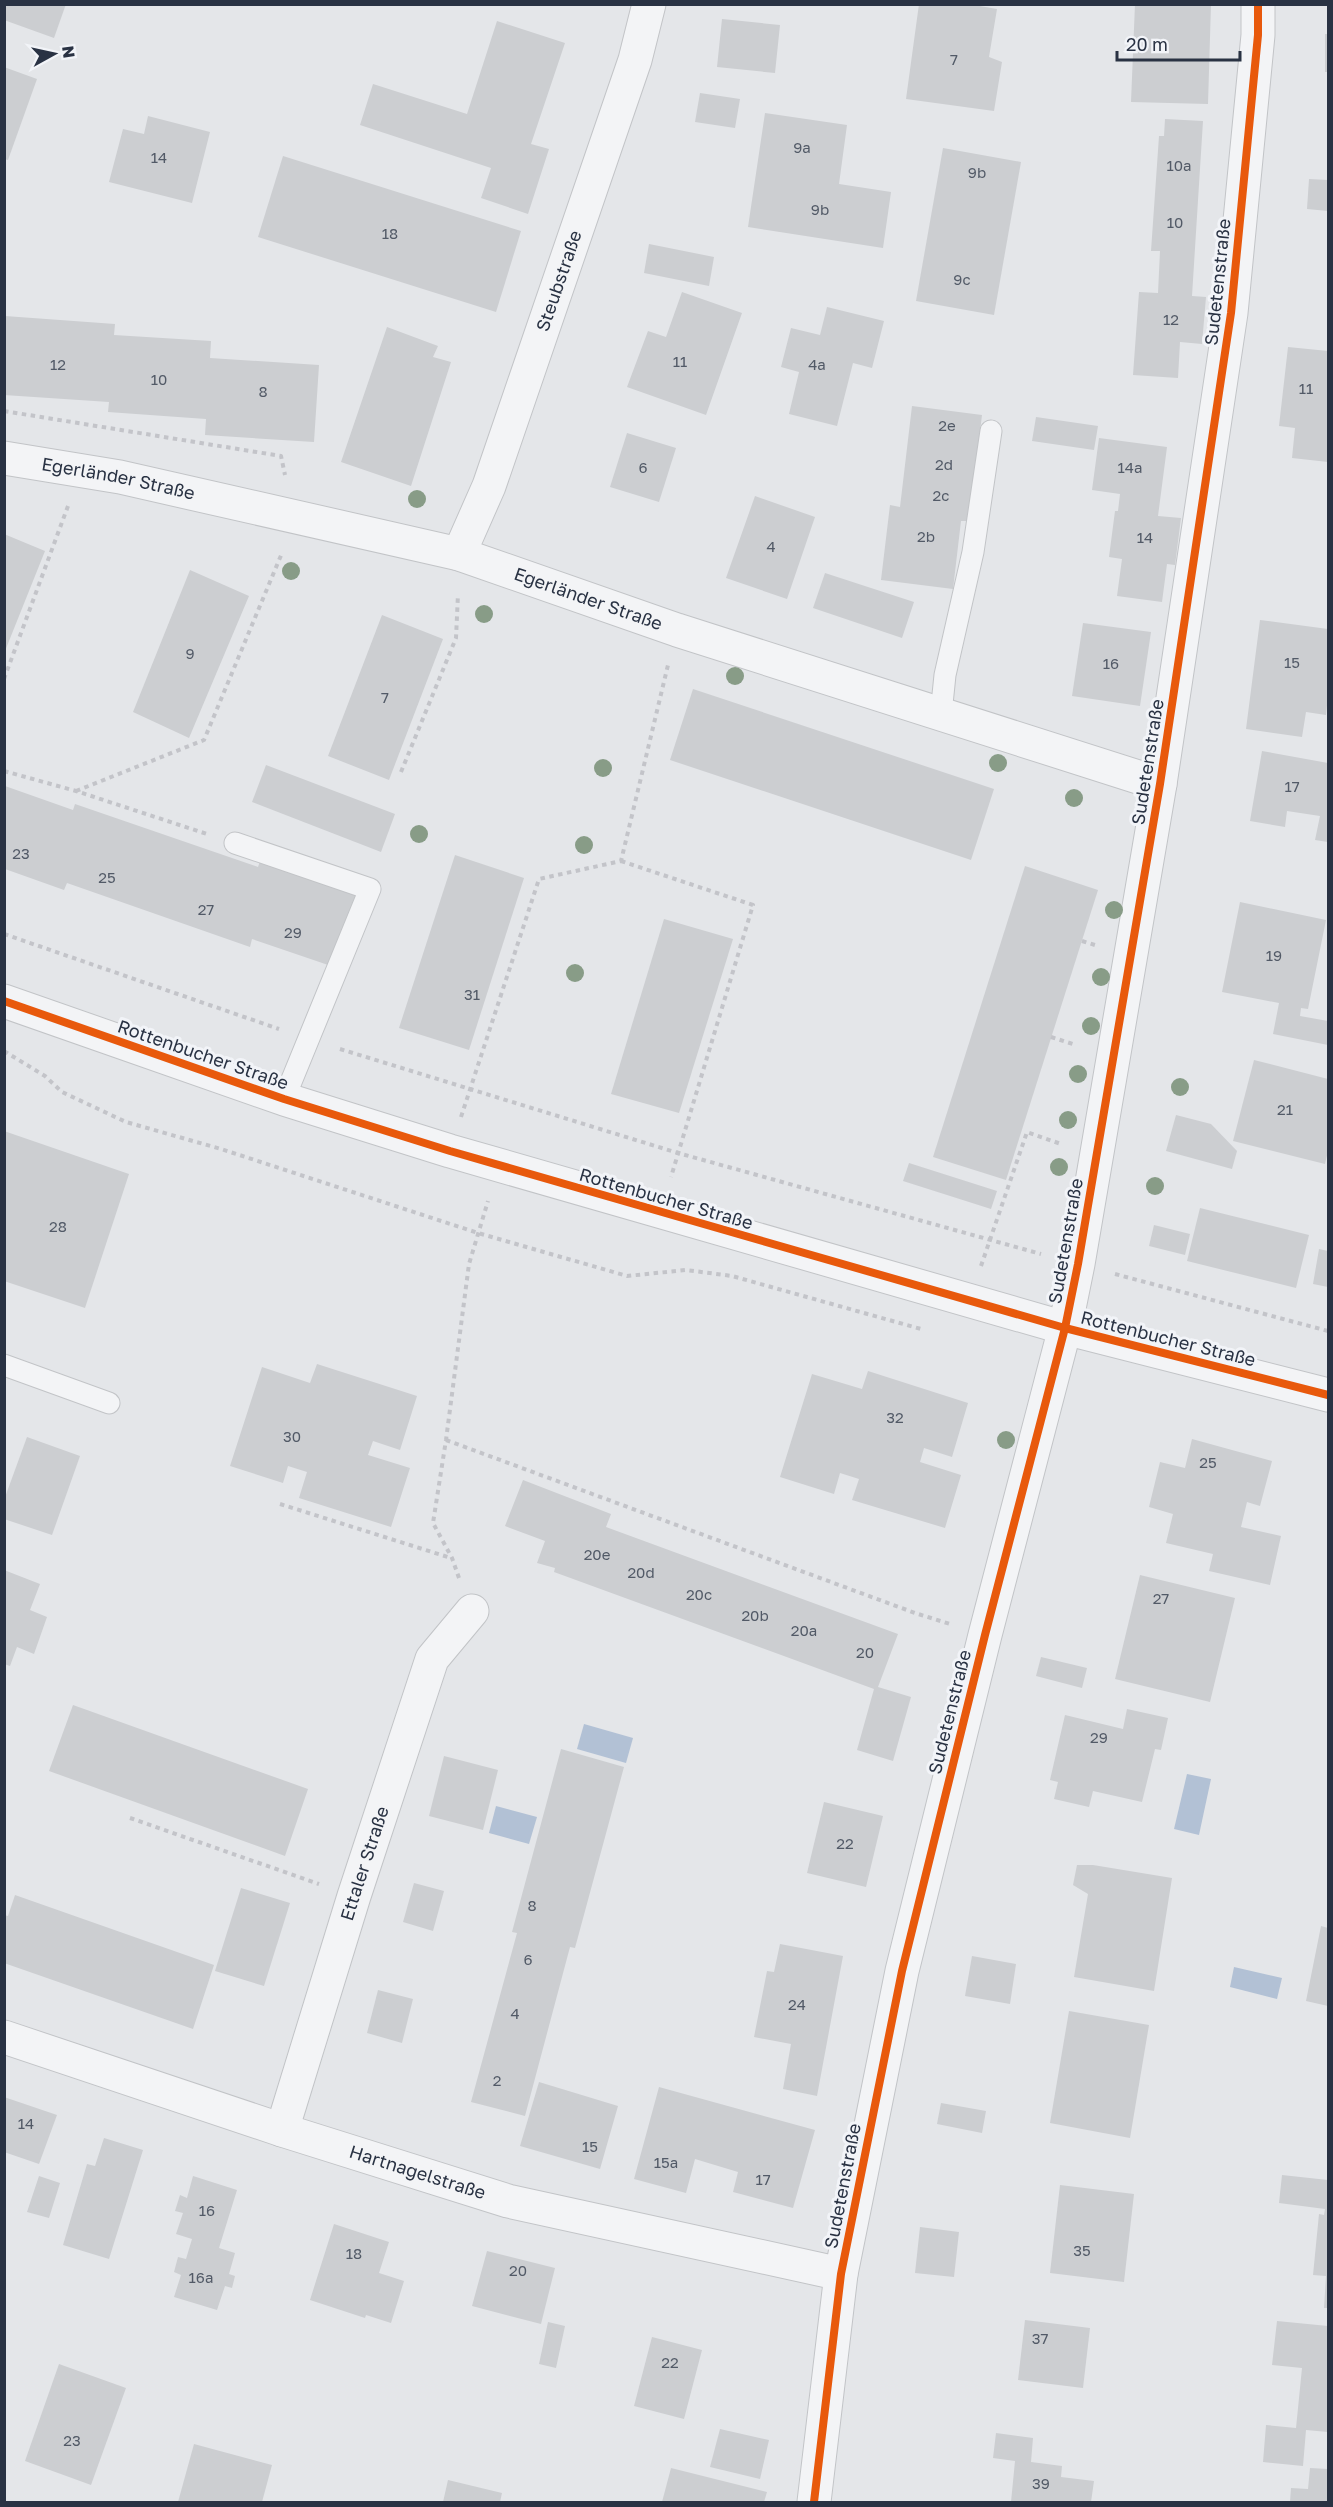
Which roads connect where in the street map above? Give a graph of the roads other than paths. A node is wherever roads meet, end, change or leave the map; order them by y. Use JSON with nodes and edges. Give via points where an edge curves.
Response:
{"nodes":[{"id":1,"x":650,"y":4,"type":"edge"},
{"id":2,"x":1258,"y":4,"type":"edge"},
{"id":3,"x":991,"y":431,"type":"dead end"},
{"id":4,"x":4,"y":458,"type":"edge"},
{"id":5,"x":459,"y":554,"type":"junction"},
{"id":6,"x":941,"y":714,"type":"junction"},
{"id":7,"x":1160,"y":784,"type":"junction"},
{"id":8,"x":235,"y":843,"type":"road end"},
{"id":9,"x":4,"y":1001,"type":"edge"},
{"id":10,"x":284,"y":1099,"type":"junction"},
{"id":11,"x":1065,"y":1328,"type":"junction"},
{"id":12,"x":4,"y":1365,"type":"edge"},
{"id":13,"x":1329,"y":1395,"type":"edge"},
{"id":14,"x":109,"y":1403,"type":"dead end"},
{"id":15,"x":472,"y":1611,"type":"road end"},
{"id":16,"x":4,"y":2037,"type":"edge"},
{"id":17,"x":282,"y":2130,"type":"junction"},
{"id":18,"x":841,"y":2274,"type":"junction"},
{"id":19,"x":814,"y":2502,"type":"edge"}],
"edges":[{"from":1,"to":5,"type":"street","name":"Steubstraße","via":[[489,486]]},
{"from":2,"to":7,"type":"street","name":"Sudetenstraße","via":[[1231,313]]},
{"from":3,"to":6,"type":"lane","via":[[973,552],[945,675]]},
{"from":4,"to":5,"type":"street","name":"Egerländer Straße","via":[[120,477]]},
{"from":5,"to":6,"type":"street","name":"Egerländer Straße","via":[[677,630]]},
{"from":6,"to":7,"type":"street","name":"Egerländer Straße"},
{"from":7,"to":11,"type":"street","name":"Sudetenstraße"},
{"from":8,"to":10,"type":"lane","via":[[370,889]]},
{"from":9,"to":10,"type":"street","name":"Rottenbucher Straße"},
{"from":10,"to":11,"type":"street","name":"Rottenbucher Straße","via":[[499,1166]]},
{"from":11,"to":13,"type":"street","name":"Rottenbucher Straße"},
{"from":11,"to":18,"type":"street","name":"Sudetenstraße","via":[[984,1635],[902,1971]]},
{"from":12,"to":14,"type":"lane"},
{"from":15,"to":17,"type":"street","name":"Ettaler Straße","via":[[432,1659]]},
{"from":16,"to":17,"type":"street","name":"Hartnagelstraße"},
{"from":17,"to":18,"type":"street","name":"Hartnagelstraße","via":[[508,2201]]},
{"from":18,"to":19,"type":"street","name":"Sudetenstraße"}]}
